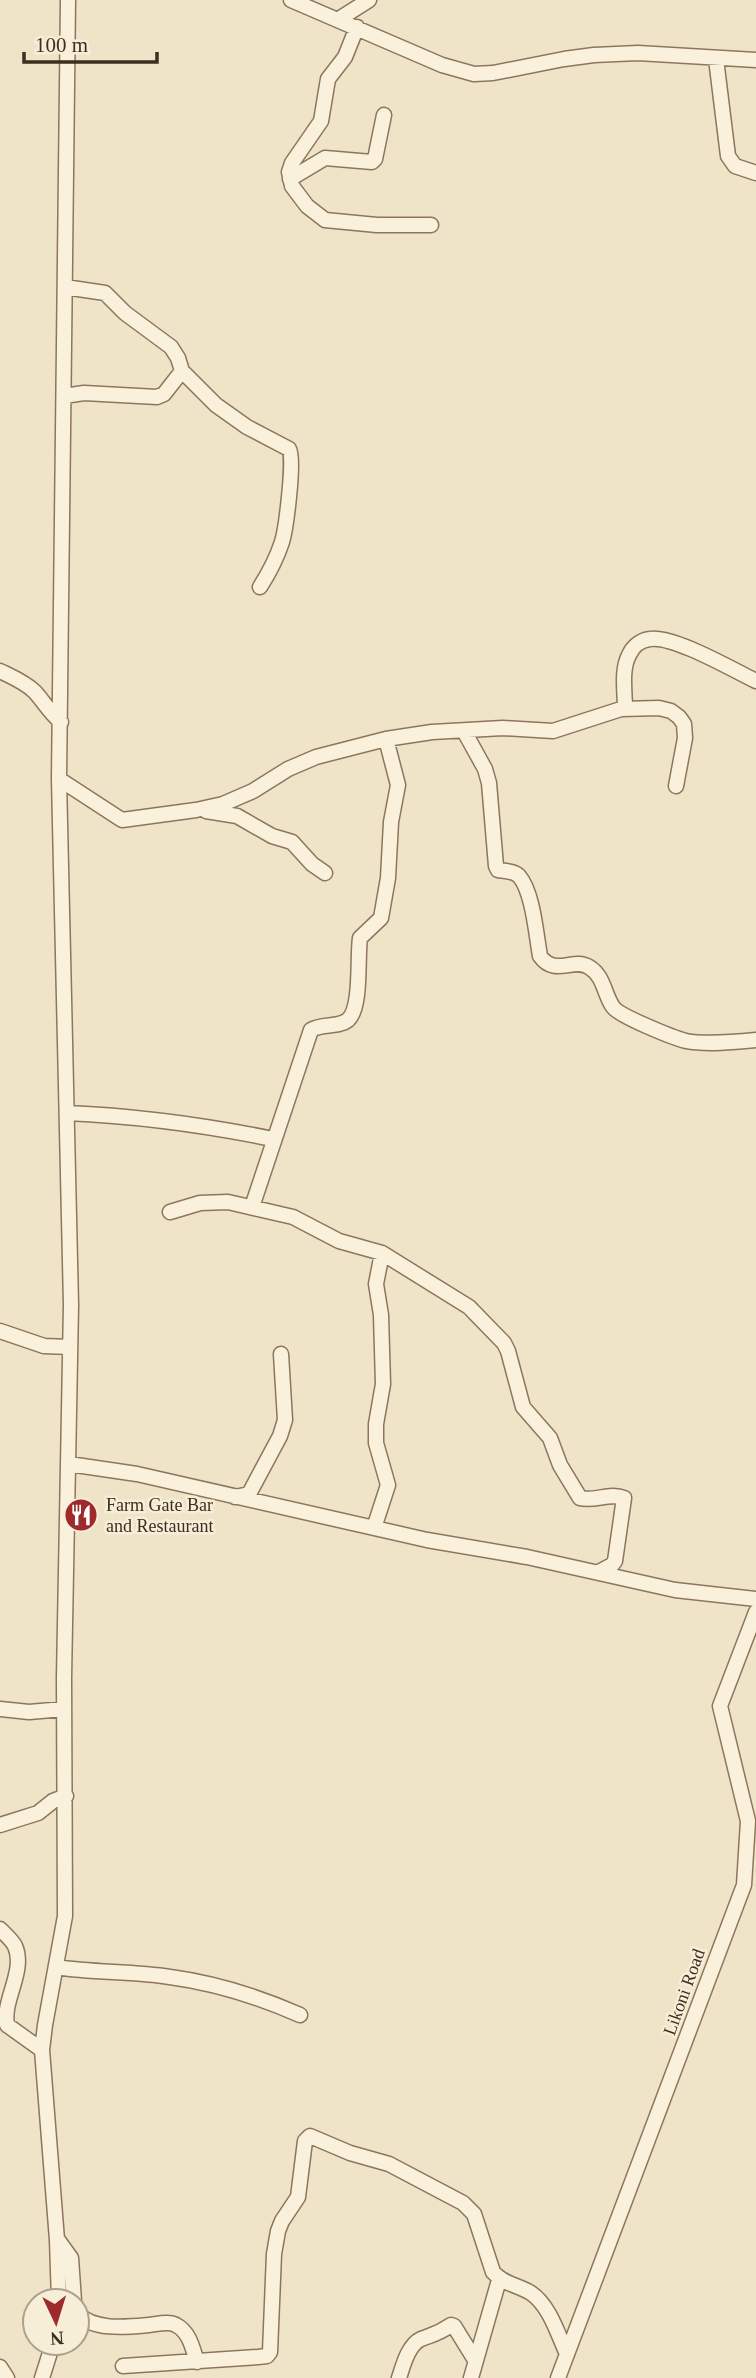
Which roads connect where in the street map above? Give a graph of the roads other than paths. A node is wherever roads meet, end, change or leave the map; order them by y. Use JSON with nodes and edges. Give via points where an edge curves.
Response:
{"nodes":[{"id":1,"x":68,"y":0,"type":"edge"},
{"id":2,"x":291,"y":0,"type":"edge"},
{"id":3,"x":369,"y":0,"type":"edge"},
{"id":4,"x":339,"y":19,"type":"junction"},
{"id":5,"x":357,"y":27,"type":"junction"},
{"id":6,"x":716,"y":59,"type":"junction"},
{"id":7,"x":756,"y":60,"type":"edge"},
{"id":8,"x":384,"y":115,"type":"dead end"},
{"id":9,"x":756,"y":173,"type":"edge"},
{"id":10,"x":290,"y":179,"type":"junction"},
{"id":11,"x":431,"y":225,"type":"dead end"},
{"id":12,"x":65,"y":287,"type":"junction"},
{"id":13,"x":182,"y":371,"type":"junction"},
{"id":14,"x":64,"y":396,"type":"junction"},
{"id":15,"x":260,"y":587,"type":"dead end"},
{"id":16,"x":0,"y":671,"type":"edge"},
{"id":17,"x":756,"y":681,"type":"edge"},
{"id":18,"x":28,"y":686,"type":"junction"},
{"id":19,"x":60,"y":686,"type":"junction"},
{"id":20,"x":625,"y":709,"type":"junction"},
{"id":21,"x":61,"y":722,"type":"junction"},
{"id":22,"x":464,"y":731,"type":"junction"},
{"id":23,"x":386,"y":739,"type":"junction"},
{"id":24,"x":59,"y":779,"type":"junction"},
{"id":25,"x":676,"y":786,"type":"dead end"},
{"id":26,"x":199,"y":810,"type":"junction"},
{"id":27,"x":325,"y":873,"type":"dead end"},
{"id":28,"x":756,"y":1040,"type":"edge"},
{"id":29,"x":67,"y":1113,"type":"junction"},
{"id":30,"x":273,"y":1139,"type":"junction"},
{"id":31,"x":252,"y":1207,"type":"junction"},
{"id":32,"x":170,"y":1212,"type":"dead end"},
{"id":33,"x":382,"y":1253,"type":"junction"},
{"id":34,"x":0,"y":1331,"type":"edge"},
{"id":35,"x":70,"y":1347,"type":"junction"},
{"id":36,"x":281,"y":1354,"type":"dead end"},
{"id":37,"x":69,"y":1464,"type":"junction"},
{"id":38,"x":236,"y":1497,"type":"junction"},
{"id":39,"x":374,"y":1528,"type":"junction"},
{"id":40,"x":599,"y":1572,"type":"junction"},
{"id":41,"x":756,"y":1599,"type":"edge"},
{"id":42,"x":756,"y":1612,"type":"edge"},
{"id":43,"x":0,"y":1709,"type":"edge"},
{"id":44,"x":64,"y":1709,"type":"junction"},
{"id":45,"x":66,"y":1796,"type":"junction"},
{"id":46,"x":0,"y":1825,"type":"edge"},
{"id":47,"x":0,"y":1929,"type":"edge"},
{"id":48,"x":57,"y":1966,"type":"junction"},
{"id":49,"x":300,"y":2015,"type":"dead end"},
{"id":50,"x":42,"y":2050,"type":"junction"},
{"id":51,"x":57,"y":2239,"type":"junction"},
{"id":52,"x":499,"y":2280,"type":"junction"},
{"id":53,"x":59,"y":2287,"type":"edge"},
{"id":54,"x":73,"y":2287,"type":"edge"},
{"id":55,"x":91,"y":2323,"type":"edge"},
{"id":56,"x":567,"y":2354,"type":"junction"},
{"id":57,"x":49,"y":2357,"type":"edge"},
{"id":58,"x":475,"y":2360,"type":"junction"},
{"id":59,"x":197,"y":2362,"type":"junction"},
{"id":60,"x":123,"y":2366,"type":"dead end"},
{"id":61,"x":0,"y":2367,"type":"edge"},
{"id":62,"x":7,"y":2378,"type":"edge"},
{"id":63,"x":42,"y":2378,"type":"edge"},
{"id":64,"x":399,"y":2378,"type":"edge"},
{"id":65,"x":471,"y":2378,"type":"edge"},
{"id":66,"x":558,"y":2378,"type":"edge"}],
"edges":[{"from":1,"to":12,"type":"street"},
{"from":2,"to":4,"type":"street"},
{"from":3,"to":4,"type":"street"},
{"from":4,"to":5,"type":"street"},
{"from":5,"to":6,"type":"street","via":[[442,65],[474,74],[594,55]]},
{"from":5,"to":10,"type":"street","via":[[345,57],[328,79],[321,121],[292,163]]},
{"from":6,"to":7,"type":"street"},
{"from":6,"to":9,"type":"street","via":[[728,156],[736,166]]},
{"from":8,"to":10,"type":"street","via":[[372,162],[325,158]]},
{"from":10,"to":11,"type":"street","via":[[307,206],[325,220]]},
{"from":12,"to":13,"type":"street","via":[[105,293],[171,347]]},
{"from":12,"to":14,"type":"street"},
{"from":13,"to":14,"type":"street","via":[[157,397]]},
{"from":13,"to":15,"type":"street","via":[[216,405],[292,454],[282,543]]},
{"from":14,"to":19,"type":"street"},
{"from":16,"to":18,"type":"street"},
{"from":17,"to":20,"type":"street","via":[[666,640],[650,639],[636,644],[628,656]]},
{"from":18,"to":19,"type":"street"},
{"from":18,"to":21,"type":"street"},
{"from":19,"to":21,"type":"street"},
{"from":20,"to":22,"type":"street","via":[[561,730]]},
{"from":20,"to":25,"type":"street","via":[[671,711],[684,724]]},
{"from":21,"to":24,"type":"street"},
{"from":22,"to":23,"type":"street"},
{"from":22,"to":28,"type":"street","via":[[489,783],[496,866],[520,879],[545,962],[590,967],[622,1016],[686,1041]]},
{"from":23,"to":26,"type":"street","via":[[316,757],[253,791]]},
{"from":23,"to":30,"type":"street","via":[[398,785],[381,918],[360,938],[355,1010],[347,1020],[311,1030]]},
{"from":24,"to":26,"type":"street","via":[[122,820]]},
{"from":24,"to":29,"type":"street"},
{"from":26,"to":27,"type":"street","via":[[237,816],[292,842]]},
{"from":29,"to":30,"type":"street","via":[[203,1125]]},
{"from":29,"to":35,"type":"street"},
{"from":30,"to":31,"type":"street"},
{"from":31,"to":32,"type":"street","via":[[200,1203]]},
{"from":31,"to":33,"type":"street","via":[[293,1217],[339,1241]]},
{"from":33,"to":39,"type":"street","via":[[376,1284],[383,1384],[376,1443],[388,1485]]},
{"from":33,"to":40,"type":"street","via":[[469,1307],[503,1343],[523,1406],[550,1438],[559,1465],[580,1498],[624,1498],[615,1561]]},
{"from":34,"to":35,"type":"street","via":[[44,1346]]},
{"from":35,"to":37,"type":"street"},
{"from":36,"to":38,"type":"street","via":[[285,1420],[249,1494]]},
{"from":37,"to":38,"type":"street"},
{"from":37,"to":44,"type":"street"},
{"from":38,"to":39,"type":"street"},
{"from":39,"to":40,"type":"street"},
{"from":40,"to":41,"type":"street","via":[[675,1590]]},
{"from":42,"to":56,"type":"street","name":"Likoni Road","via":[[720,1706],[748,1821],[744,1885]]},
{"from":43,"to":44,"type":"street"},
{"from":44,"to":45,"type":"street"},
{"from":45,"to":46,"type":"street","via":[[38,1813]]},
{"from":45,"to":48,"type":"street","via":[[65,1916]]},
{"from":47,"to":50,"type":"street","via":[[15,1945],[17,1957],[7,2025]]},
{"from":48,"to":49,"type":"street","via":[[172,1977],[256,1997]]},
{"from":48,"to":50,"type":"street"},
{"from":50,"to":51,"type":"street"},
{"from":51,"to":53,"type":"street"},
{"from":51,"to":54,"type":"street","via":[[71,2258]]},
{"from":52,"to":56,"type":"street","via":[[536,2298]]},
{"from":52,"to":58,"type":"street"},
{"from":52,"to":59,"type":"street","via":[[474,2214],[463,2203],[388,2164],[310,2136],[305,2141],[298,2197],[278,2231],[270,2352],[267,2356]]},
{"from":55,"to":59,"type":"street","via":[[177,2325],[189,2339]]},
{"from":56,"to":66,"type":"street","name":"Likoni Road"},
{"from":57,"to":63,"type":"street"},
{"from":58,"to":64,"type":"street","via":[[451,2325],[415,2344]]},
{"from":58,"to":65,"type":"street"},
{"from":59,"to":60,"type":"street"},
{"from":61,"to":62,"type":"street"}]}
